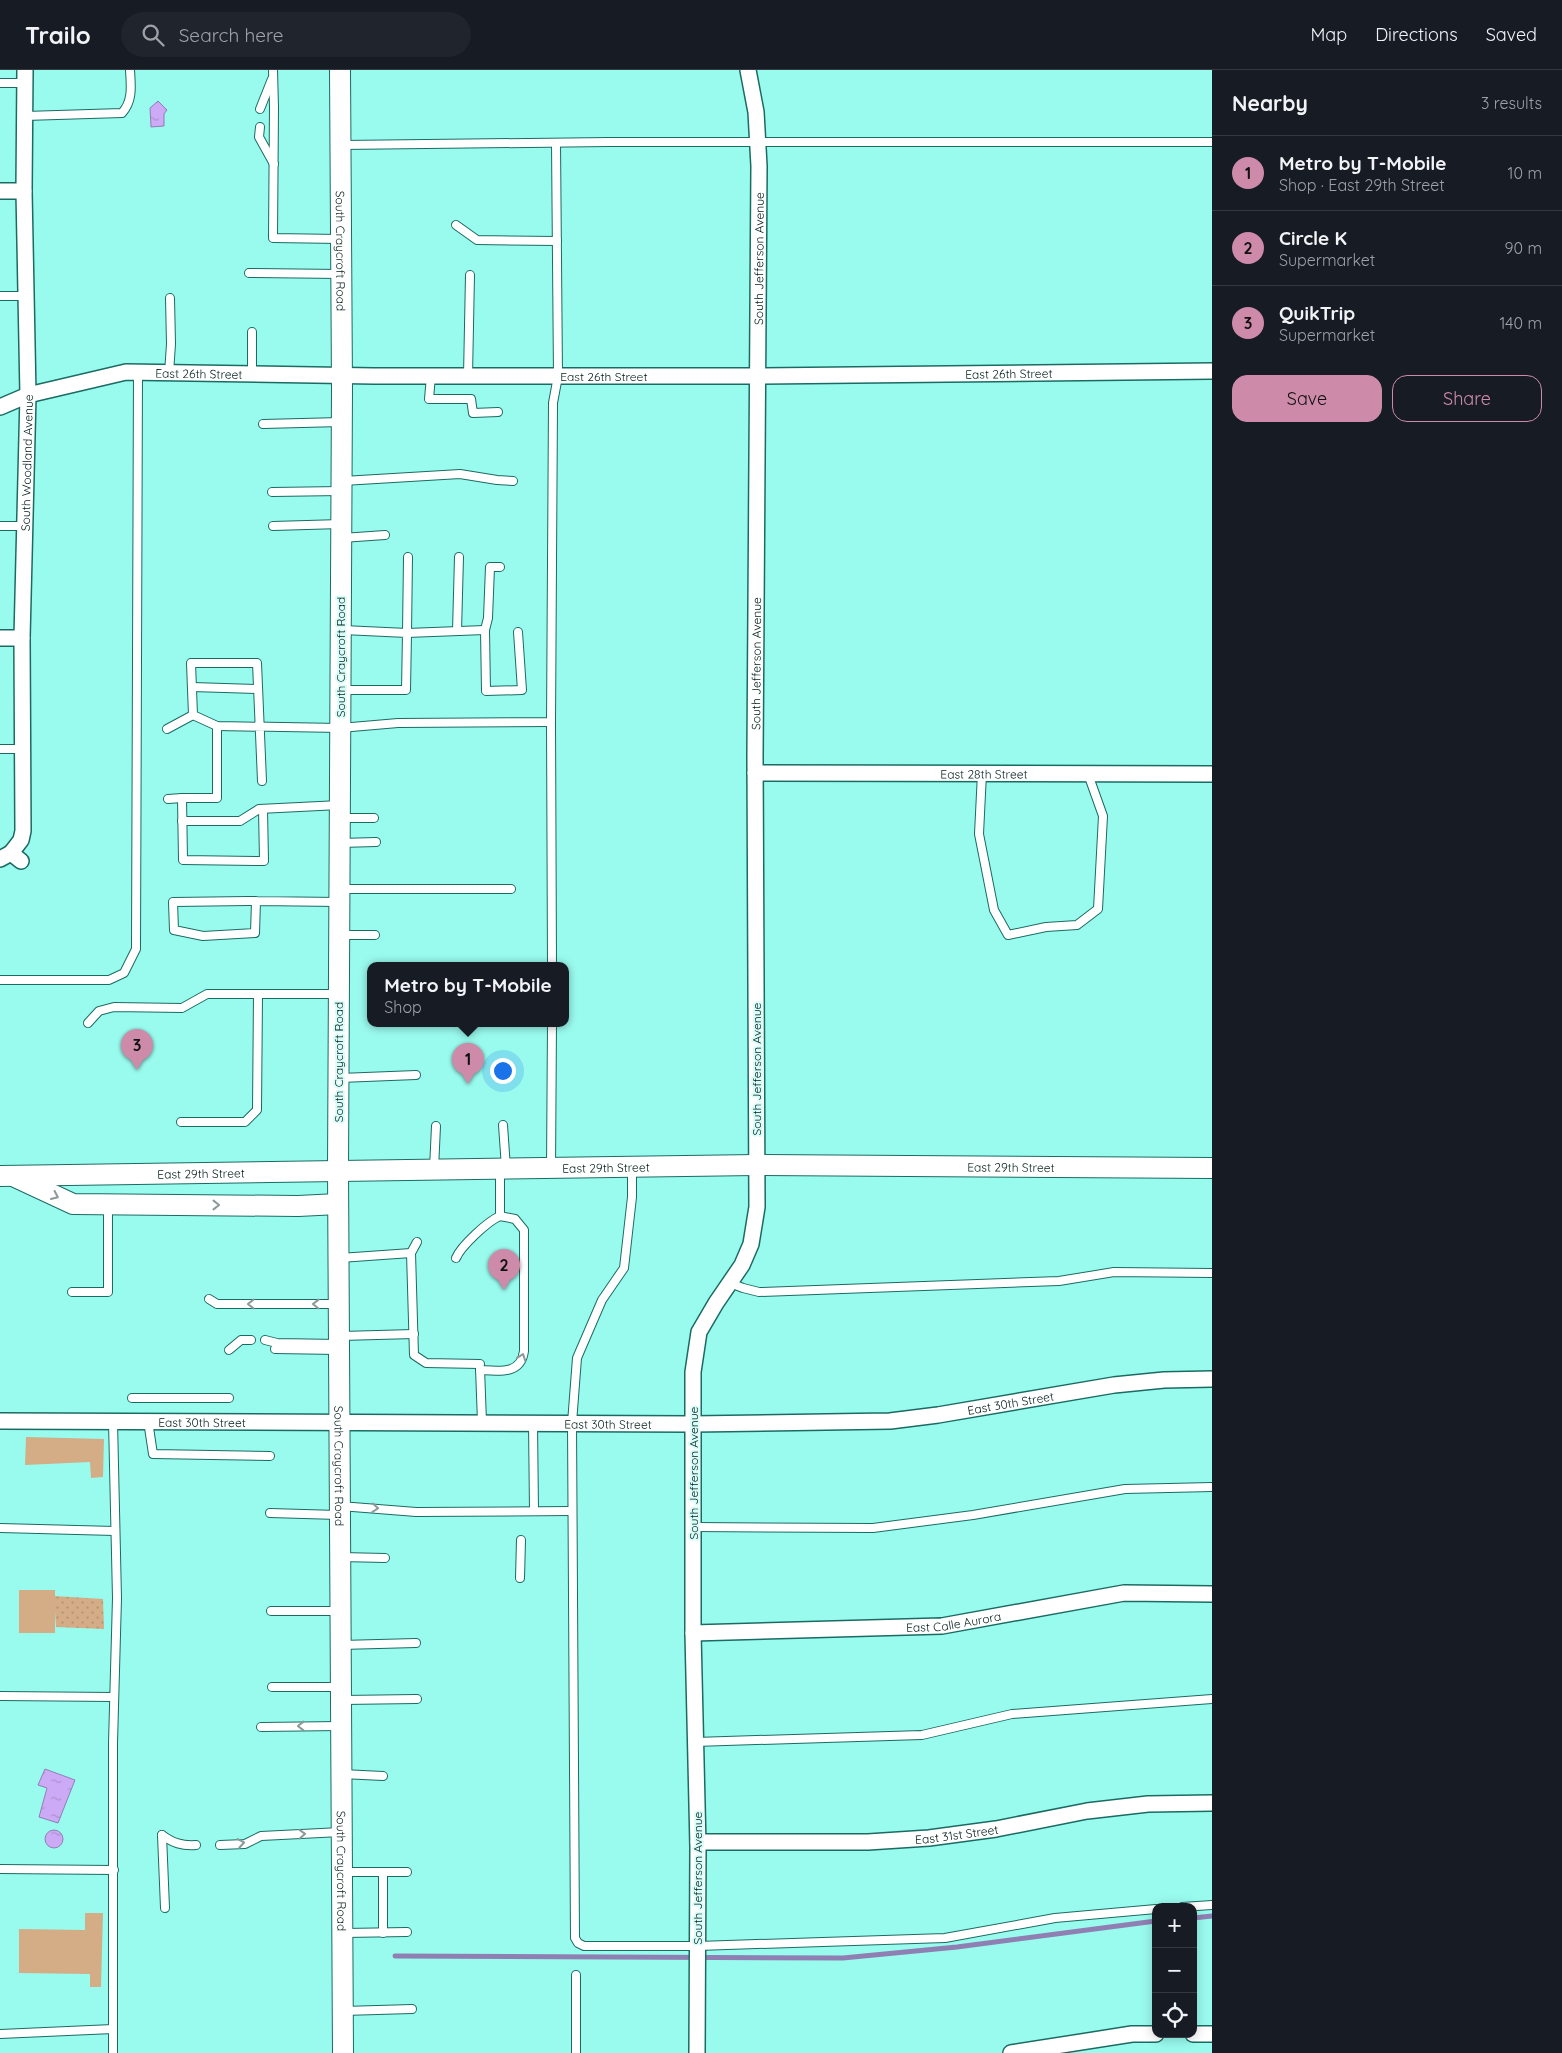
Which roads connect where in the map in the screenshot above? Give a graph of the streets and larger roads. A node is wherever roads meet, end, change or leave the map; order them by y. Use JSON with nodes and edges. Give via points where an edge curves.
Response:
{"nodes":[{"id":1,"x":340,"y":70,"type":"edge"},
{"id":2,"x":748,"y":70,"type":"edge"},
{"id":3,"x":25,"y":76,"type":"edge"},
{"id":4,"x":0,"y":190,"type":"edge"},
{"id":5,"x":24,"y":190,"type":"junction"},
{"id":6,"x":1212,"y":371,"type":"edge"},
{"id":7,"x":342,"y":375,"type":"junction"},
{"id":8,"x":758,"y":376,"type":"junction"},
{"id":9,"x":28,"y":395,"type":"junction"},
{"id":10,"x":0,"y":406,"type":"edge"},
{"id":11,"x":0,"y":638,"type":"edge"},
{"id":12,"x":22,"y":638,"type":"junction"},
{"id":13,"x":755,"y":772,"type":"junction"},
{"id":14,"x":1212,"y":774,"type":"edge"},
{"id":15,"x":11,"y":858,"type":"edge"},
{"id":16,"x":756,"y":1165,"type":"junction"},
{"id":17,"x":1212,"y":1168,"type":"edge"},
{"id":18,"x":338,"y":1170,"type":"junction"},
{"id":19,"x":5,"y":1176,"type":"edge"},
{"id":20,"x":338,"y":1204,"type":"junction"},
{"id":21,"x":1212,"y":1379,"type":"edge"},
{"id":22,"x":0,"y":1421,"type":"edge"},
{"id":23,"x":339,"y":1421,"type":"junction"},
{"id":24,"x":693,"y":1424,"type":"junction"},
{"id":25,"x":1212,"y":1594,"type":"edge"},
{"id":26,"x":693,"y":1633,"type":"junction"},
{"id":27,"x":1212,"y":1803,"type":"edge"},
{"id":28,"x":698,"y":1842,"type":"junction"},
{"id":29,"x":1152,"y":2034,"type":"edge"},
{"id":30,"x":1197,"y":2034,"type":"edge"},
{"id":31,"x":1212,"y":2034,"type":"edge"},
{"id":32,"x":343,"y":2053,"type":"edge"},
{"id":33,"x":698,"y":2053,"type":"edge"},
{"id":34,"x":1011,"y":2053,"type":"edge"}],
"edges":[{"from":1,"to":7,"type":"main road","name":"South Craycroft Road"},
{"from":2,"to":8,"type":"street","name":"South Jefferson Avenue","via":[[758,142]]},
{"from":3,"to":5,"type":"street","name":"South Woodland Avenue"},
{"from":4,"to":5,"type":"street"},
{"from":5,"to":9,"type":"street","name":"South Woodland Avenue"},
{"from":6,"to":8,"type":"street","name":"East 26th Street"},
{"from":7,"to":8,"type":"street","name":"East 26th Street"},
{"from":7,"to":9,"type":"street","name":"East 26th Street","via":[[126,372]]},
{"from":7,"to":18,"type":"main road","name":"South Craycroft Road"},
{"from":8,"to":13,"type":"street","name":"South Jefferson Avenue"},
{"from":9,"to":10,"type":"street","name":"East 26th Street"},
{"from":9,"to":12,"type":"street","name":"South Woodland Avenue"},
{"from":11,"to":12,"type":"street"},
{"from":12,"to":15,"type":"street","name":"South Woodland Avenue","via":[[23,831]]},
{"from":13,"to":14,"type":"street","name":"East 28th Street"},
{"from":13,"to":16,"type":"street","name":"South Jefferson Avenue"},
{"from":16,"to":17,"type":"main road","name":"East 29th Street"},
{"from":16,"to":18,"type":"main road","name":"East 29th Street"},
{"from":16,"to":24,"type":"street","name":"South Jefferson Avenue","via":[[756,1207],[751,1244],[742,1266],[699,1332],[693,1372]]},
{"from":18,"to":19,"type":"main road","name":"East 29th Street"},
{"from":18,"to":20,"type":"main road","name":"South Craycroft Road"},
{"from":19,"to":20,"type":"main road","one_way":true,"via":[[73,1204]]},
{"from":20,"to":23,"type":"main road","name":"South Craycroft Road"},
{"from":21,"to":24,"type":"street","name":"East 30th Street","via":[[1114,1385],[890,1421]]},
{"from":22,"to":23,"type":"street","name":"East 30th Street"},
{"from":23,"to":24,"type":"street","name":"East 30th Street"},
{"from":23,"to":32,"type":"main road","name":"South Craycroft Road"},
{"from":24,"to":26,"type":"street","name":"South Jefferson Avenue"},
{"from":25,"to":26,"type":"street","name":"East Calle Aurora","via":[[1124,1593],[942,1626]]},
{"from":26,"to":28,"type":"street","name":"South Jefferson Avenue"},
{"from":27,"to":28,"type":"street","name":"East 31st Street","via":[[1148,1804],[1087,1811],[929,1838],[868,1842]]},
{"from":28,"to":33,"type":"street","name":"South Jefferson Avenue"},
{"from":29,"to":34,"type":"street","via":[[1132,2034]]},
{"from":30,"to":31,"type":"street"}]}
